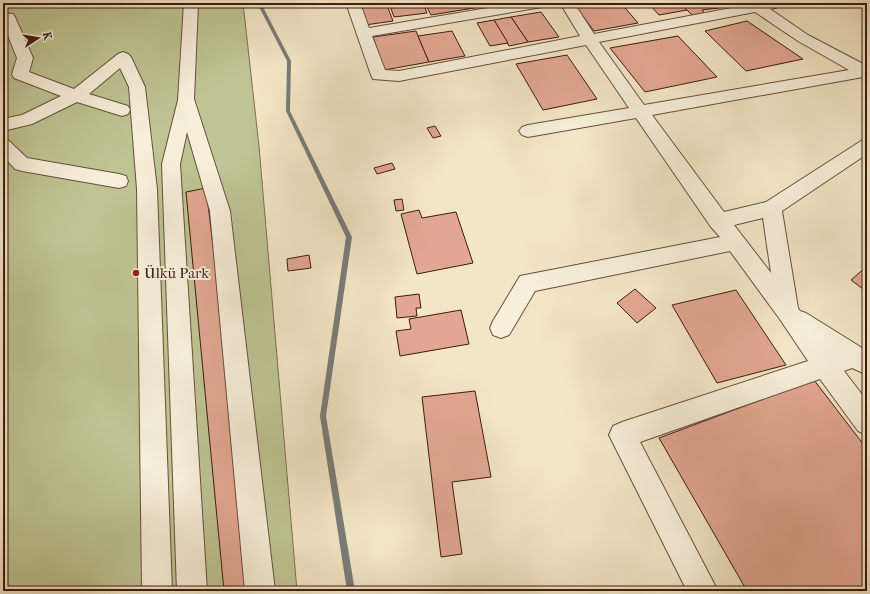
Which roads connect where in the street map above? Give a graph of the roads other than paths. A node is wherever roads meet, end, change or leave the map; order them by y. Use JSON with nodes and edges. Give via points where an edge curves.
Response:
{"nodes":[{"id":1,"x":191,"y":3,"type":"edge"},
{"id":2,"x":353,"y":3,"type":"edge"},
{"id":3,"x":542,"y":3,"type":"edge"},
{"id":4,"x":566,"y":3,"type":"edge"},
{"id":5,"x":779,"y":3,"type":"edge"},
{"id":6,"x":755,"y":5,"type":"edge"},
{"id":7,"x":3,"y":17,"type":"edge"},
{"id":8,"x":364,"y":34,"type":"junction"},
{"id":9,"x":589,"y":40,"type":"junction"},
{"id":10,"x":866,"y":72,"type":"edge"},
{"id":11,"x":76,"y":96,"type":"junction"},
{"id":12,"x":186,"y":100,"type":"junction"},
{"id":13,"x":122,"y":110,"type":"dead end"},
{"id":14,"x":640,"y":110,"type":"junction"},
{"id":15,"x":3,"y":125,"type":"edge"},
{"id":16,"x":528,"y":131,"type":"dead end"},
{"id":17,"x":867,"y":144,"type":"edge"},
{"id":18,"x":3,"y":145,"type":"edge"},
{"id":19,"x":119,"y":181,"type":"dead end"},
{"id":20,"x":772,"y":208,"type":"junction"},
{"id":21,"x":718,"y":221,"type":"junction"},
{"id":22,"x":734,"y":242,"type":"junction"},
{"id":23,"x":788,"y":312,"type":"junction"},
{"id":24,"x":501,"y":328,"type":"dead end"},
{"id":25,"x":861,"y":361,"type":"edge"},
{"id":26,"x":826,"y":367,"type":"junction"},
{"id":27,"x":182,"y":388,"type":"junction"},
{"id":28,"x":152,"y":397,"type":"junction"},
{"id":29,"x":867,"y":422,"type":"edge"},
{"id":30,"x":157,"y":591,"type":"edge"},
{"id":31,"x":192,"y":591,"type":"edge"},
{"id":32,"x":260,"y":591,"type":"edge"},
{"id":33,"x":702,"y":591,"type":"edge"}],
"edges":[{"from":1,"to":12,"type":"street"},
{"from":2,"to":8,"type":"street"},
{"from":3,"to":8,"type":"street"},
{"from":4,"to":9,"type":"street"},
{"from":5,"to":6,"type":"street"},
{"from":6,"to":9,"type":"street"},
{"from":6,"to":10,"type":"street","via":[[803,38]]},
{"from":7,"to":11,"type":"street","via":[[8,18],[25,58],[20,74]]},
{"from":8,"to":9,"type":"street","via":[[379,75],[399,76]]},
{"from":9,"to":14,"type":"street"},
{"from":10,"to":14,"type":"street"},
{"from":11,"to":13,"type":"street"},
{"from":11,"to":15,"type":"street","via":[[26,120]]},
{"from":11,"to":28,"type":"street","via":[[123,57],[136,87],[147,189]]},
{"from":12,"to":27,"type":"street","via":[[171,164]]},
{"from":12,"to":32,"type":"street","via":[[220,211]]},
{"from":14,"to":16,"type":"street"},
{"from":14,"to":21,"type":"street"},
{"from":17,"to":20,"type":"street"},
{"from":18,"to":19,"type":"street","via":[[22,164]]},
{"from":20,"to":21,"type":"street"},
{"from":20,"to":23,"type":"street"},
{"from":21,"to":22,"type":"street"},
{"from":22,"to":23,"type":"street"},
{"from":22,"to":24,"type":"street","via":[[528,283]]},
{"from":23,"to":25,"type":"street"},
{"from":23,"to":26,"type":"street"},
{"from":25,"to":26,"type":"street"},
{"from":26,"to":29,"type":"street"},
{"from":26,"to":33,"type":"street","via":[[622,435]]},
{"from":27,"to":28,"type":"street"},
{"from":27,"to":31,"type":"street"},
{"from":28,"to":30,"type":"street"}]}
